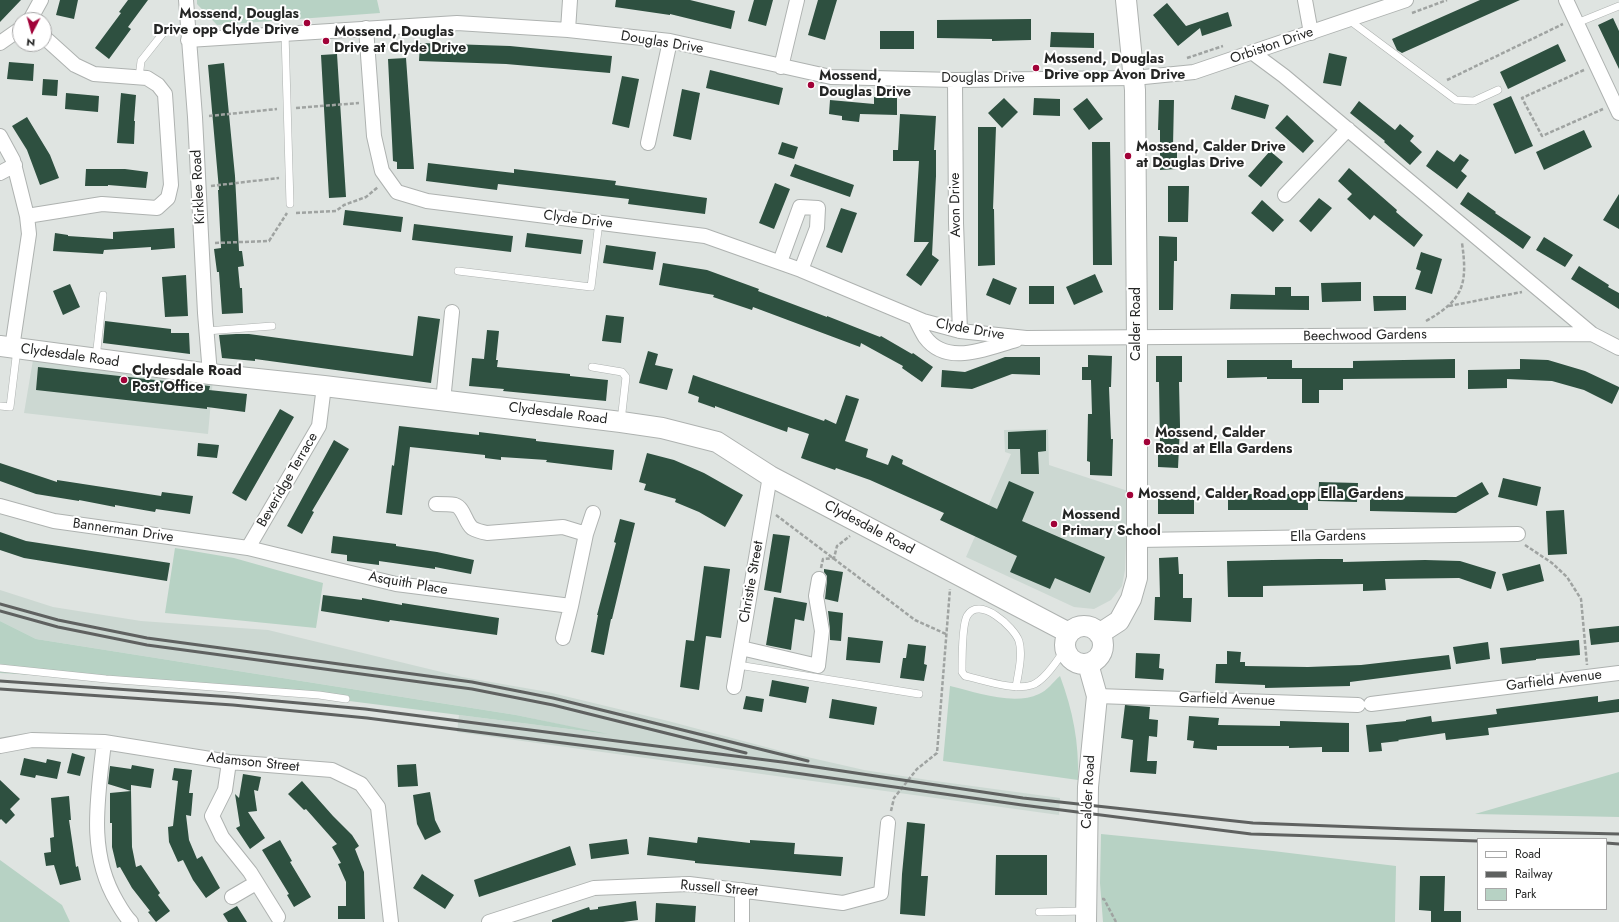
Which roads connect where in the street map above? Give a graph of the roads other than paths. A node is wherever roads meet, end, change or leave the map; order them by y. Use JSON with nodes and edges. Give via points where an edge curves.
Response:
{"nodes":[{"id":1,"x":41,"y":0,"type":"edge"},
{"id":2,"x":186,"y":0,"type":"edge"},
{"id":3,"x":570,"y":0,"type":"edge"},
{"id":4,"x":797,"y":0,"type":"edge"},
{"id":5,"x":1126,"y":0,"type":"edge"},
{"id":6,"x":1305,"y":0,"type":"edge"},
{"id":7,"x":1406,"y":0,"type":"edge"},
{"id":8,"x":1566,"y":0,"type":"edge"},
{"id":9,"x":1619,"y":6,"type":"edge"},
{"id":10,"x":34,"y":12,"type":"edge"},
{"id":11,"x":1348,"y":20,"type":"junction"},
{"id":12,"x":1576,"y":21,"type":"junction"},
{"id":13,"x":366,"y":28,"type":"junction"},
{"id":14,"x":568,"y":30,"type":"junction"},
{"id":15,"x":164,"y":32,"type":"dead end"},
{"id":16,"x":284,"y":33,"type":"junction"},
{"id":17,"x":1311,"y":33,"type":"junction"},
{"id":18,"x":12,"y":35,"type":"edge"},
{"id":19,"x":188,"y":40,"type":"junction"},
{"id":20,"x":670,"y":41,"type":"junction"},
{"id":21,"x":0,"y":43,"type":"edge"},
{"id":22,"x":52,"y":44,"type":"edge"},
{"id":23,"x":1253,"y":53,"type":"junction"},
{"id":24,"x":781,"y":67,"type":"junction"},
{"id":25,"x":139,"y":78,"type":"junction"},
{"id":26,"x":1134,"y":78,"type":"junction"},
{"id":27,"x":955,"y":80,"type":"junction"},
{"id":28,"x":1498,"y":90,"type":"dead end"},
{"id":29,"x":1617,"y":109,"type":"edge"},
{"id":30,"x":1348,"y":130,"type":"junction"},
{"id":31,"x":0,"y":136,"type":"edge"},
{"id":32,"x":648,"y":143,"type":"dead end"},
{"id":33,"x":14,"y":165,"type":"junction"},
{"id":34,"x":0,"y":173,"type":"edge"},
{"id":35,"x":1286,"y":195,"type":"dead end"},
{"id":36,"x":290,"y":204,"type":"dead end"},
{"id":37,"x":27,"y":216,"type":"junction"},
{"id":38,"x":599,"y":222,"type":"junction"},
{"id":39,"x":780,"y":262,"type":"junction"},
{"id":40,"x":458,"y":270,"type":"dead end"},
{"id":41,"x":801,"y":270,"type":"junction"},
{"id":42,"x":103,"y":295,"type":"dead end"},
{"id":43,"x":452,"y":312,"type":"dead end"},
{"id":44,"x":915,"y":318,"type":"junction"},
{"id":45,"x":272,"y":326,"type":"dead end"},
{"id":46,"x":206,"y":331,"type":"junction"},
{"id":47,"x":960,"y":331,"type":"junction"},
{"id":48,"x":1592,"y":334,"type":"junction"},
{"id":49,"x":1026,"y":338,"type":"junction"},
{"id":50,"x":1138,"y":338,"type":"junction"},
{"id":51,"x":10,"y":348,"type":"edge"},
{"id":52,"x":1619,"y":348,"type":"edge"},
{"id":53,"x":96,"y":360,"type":"junction"},
{"id":54,"x":592,"y":367,"type":"dead end"},
{"id":55,"x":210,"y":374,"type":"junction"},
{"id":56,"x":324,"y":386,"type":"junction"},
{"id":57,"x":443,"y":401,"type":"junction"},
{"id":58,"x":0,"y":406,"type":"edge"},
{"id":59,"x":621,"y":422,"type":"junction"},
{"id":60,"x":770,"y":476,"type":"junction"},
{"id":61,"x":436,"y":504,"type":"dead end"},
{"id":62,"x":0,"y":506,"type":"edge"},
{"id":63,"x":593,"y":513,"type":"dead end"},
{"id":64,"x":586,"y":534,"type":"junction"},
{"id":65,"x":1514,"y":534,"type":"road end"},
{"id":66,"x":1138,"y":540,"type":"junction"},
{"id":67,"x":248,"y":548,"type":"junction"},
{"id":68,"x":819,"y":579,"type":"road end"},
{"id":69,"x":571,"y":606,"type":"junction"},
{"id":70,"x":1099,"y":634,"type":"junction"},
{"id":71,"x":564,"y":638,"type":"dead end"},
{"id":72,"x":1067,"y":641,"type":"junction"},
{"id":73,"x":741,"y":648,"type":"junction"},
{"id":74,"x":1088,"y":664,"type":"junction"},
{"id":75,"x":738,"y":665,"type":"junction"},
{"id":76,"x":0,"y":668,"type":"edge"},
{"id":77,"x":1619,"y":673,"type":"edge"},
{"id":78,"x":734,"y":687,"type":"dead end"},
{"id":79,"x":1016,"y":687,"type":"junction"},
{"id":80,"x":919,"y":694,"type":"dead end"},
{"id":81,"x":1097,"y":696,"type":"junction"},
{"id":82,"x":346,"y":699,"type":"dead end"},
{"id":83,"x":104,"y":742,"type":"junction"},
{"id":84,"x":0,"y":746,"type":"edge"},
{"id":85,"x":229,"y":762,"type":"junction"},
{"id":86,"x":888,"y":823,"type":"road end"},
{"id":87,"x":256,"y":883,"type":"junction"},
{"id":88,"x":742,"y":890,"type":"junction"},
{"id":89,"x":232,"y":897,"type":"dead end"},
{"id":90,"x":1038,"y":912,"type":"dead end"},
{"id":91,"x":1086,"y":916,"type":"edge"},
{"id":92,"x":278,"y":917,"type":"dead end"},
{"id":93,"x":131,"y":922,"type":"edge"},
{"id":94,"x":391,"y":922,"type":"edge"},
{"id":95,"x":489,"y":922,"type":"edge"},
{"id":96,"x":742,"y":922,"type":"edge"}],
"edges":[{"from":1,"to":10,"type":"street"},
{"from":2,"to":19,"type":"street","name":"Kirklee Road"},
{"from":3,"to":14,"type":"street"},
{"from":4,"to":24,"type":"street"},
{"from":5,"to":26,"type":"main road","name":"Calder Road"},
{"from":6,"to":17,"type":"street"},
{"from":7,"to":11,"type":"street","name":"Orbiston Drive"},
{"from":8,"to":12,"type":"street"},
{"from":9,"to":12,"type":"lane"},
{"from":11,"to":17,"type":"street","name":"Orbiston Drive"},
{"from":11,"to":28,"type":"lane","via":[[1456,100],[1474,101]]},
{"from":12,"to":29,"type":"street"},
{"from":13,"to":14,"type":"street","name":"Douglas Drive","via":[[457,23]]},
{"from":13,"to":16,"type":"street","name":"Douglas Drive"},
{"from":13,"to":38,"type":"street","name":"Clyde Drive","via":[[374,136],[382,171],[397,192],[427,201]]},
{"from":14,"to":20,"type":"street","name":"Douglas Drive"},
{"from":15,"to":25,"type":"lane","via":[[141,61]]},
{"from":16,"to":19,"type":"street","name":"Douglas Drive"},
{"from":16,"to":36,"type":"lane"},
{"from":17,"to":23,"type":"street","name":"Orbiston Drive"},
{"from":18,"to":21,"type":"street"},
{"from":19,"to":46,"type":"street","name":"Kirklee Road"},
{"from":20,"to":24,"type":"street","name":"Douglas Drive"},
{"from":20,"to":32,"type":"street"},
{"from":22,"to":25,"type":"street","via":[[75,65],[94,74]]},
{"from":23,"to":26,"type":"street","name":"Orbiston Drive","via":[[1194,72]]},
{"from":23,"to":30,"type":"street","name":"Beechwood Gardens"},
{"from":24,"to":27,"type":"street","name":"Douglas Drive","via":[[831,77]]},
{"from":25,"to":37,"type":"street","via":[[147,78],[158,85],[165,94],[171,185],[168,198],[157,208],[102,204]]},
{"from":26,"to":27,"type":"street","name":"Douglas Drive"},
{"from":26,"to":50,"type":"main road","name":"Calder Road"},
{"from":27,"to":47,"type":"street","name":"Avon Drive"},
{"from":30,"to":35,"type":"street"},
{"from":30,"to":48,"type":"street","name":"Beechwood Gardens"},
{"from":31,"to":33,"type":"street"},
{"from":33,"to":34,"type":"street"},
{"from":33,"to":37,"type":"street"},
{"from":37,"to":51,"type":"street","via":[[29,234]]},
{"from":38,"to":39,"type":"street","name":"Clyde Drive","via":[[705,236]]},
{"from":38,"to":40,"type":"lane","via":[[591,287]]},
{"from":39,"to":41,"type":"street","name":"Clyde Drive"},
{"from":39,"to":41,"type":"street","via":[[800,207],[818,208],[817,228]]},
{"from":41,"to":44,"type":"street","name":"Clyde Drive"},
{"from":42,"to":53,"type":"lane"},
{"from":43,"to":57,"type":"street"},
{"from":44,"to":47,"type":"street","name":"Clyde Drive"},
{"from":44,"to":49,"type":"street","name":"Clyde Drive","via":[[925,337],[936,347],[952,354]]},
{"from":45,"to":46,"type":"lane"},
{"from":46,"to":55,"type":"street","name":"Kirklee Road"},
{"from":47,"to":49,"type":"street","name":"Clyde Drive"},
{"from":48,"to":50,"type":"street","name":"Beechwood Gardens"},
{"from":48,"to":52,"type":"street","name":"Beechwood Gardens"},
{"from":49,"to":50,"type":"street","name":"Clyde Drive"},
{"from":50,"to":66,"type":"main road","name":"Calder Road"},
{"from":51,"to":53,"type":"main road","name":"Clydesdale Road"},
{"from":51,"to":58,"type":"lane","via":[[10,407]]},
{"from":53,"to":55,"type":"main road","name":"Clydesdale Road"},
{"from":54,"to":59,"type":"lane","via":[[622,372],[626,377]]},
{"from":55,"to":56,"type":"main road","name":"Clydesdale Road"},
{"from":56,"to":57,"type":"main road","name":"Clydesdale Road"},
{"from":56,"to":67,"type":"street","name":"Beveridge Terrace","via":[[319,426]]},
{"from":57,"to":59,"type":"main road","name":"Clydesdale Road"},
{"from":59,"to":60,"type":"main road","name":"Clydesdale Road","via":[[662,428],[717,442]]},
{"from":60,"to":72,"type":"main road","name":"Clydesdale Road","via":[[951,572]]},
{"from":60,"to":73,"type":"street","name":"Christie Street"},
{"from":61,"to":64,"type":"street","via":[[461,509],[465,519],[479,531],[563,527]]},
{"from":62,"to":67,"type":"street","name":"Bannerman Drive","via":[[54,521]]},
{"from":63,"to":64,"type":"street"},
{"from":64,"to":69,"type":"street"},
{"from":65,"to":66,"type":"street","name":"Ella Gardens"},
{"from":66,"to":70,"type":"main road","name":"Calder Road","via":[[1137,578],[1131,598],[1119,621]]},
{"from":67,"to":69,"type":"street","name":"Asquith Place","via":[[396,584]]},
{"from":68,"to":73,"type":"street","via":[[816,596],[822,631],[818,666]]},
{"from":69,"to":71,"type":"street"},
{"from":70,"to":72,"type":"main road","via":[[1084,626],[1079,627]]},
{"from":70,"to":74,"type":"main road","via":[[1102,652],[1099,658]]},
{"from":72,"to":74,"type":"main road","name":"Clydesdale Road","via":[[1067,655],[1076,663]]},
{"from":72,"to":79,"type":"lane","via":[[1044,676],[1033,685]]},
{"from":73,"to":75,"type":"street","name":"Christie Street"},
{"from":74,"to":81,"type":"main road","name":"Calder Road"},
{"from":75,"to":78,"type":"street","name":"Christie Street"},
{"from":75,"to":80,"type":"lane"},
{"from":76,"to":82,"type":"lane"},
{"from":77,"to":81,"type":"street","name":"Garfield Avenue","via":[[1364,704]]},
{"from":79,"to":79,"type":"lane","via":[[1020,658],[1019,641],[1013,631],[995,614],[982,608],[973,611],[967,616],[965,624],[962,672],[965,676]]},
{"from":81,"to":91,"type":"main road","name":"Calder Road","via":[[1088,787]]},
{"from":83,"to":84,"type":"street","name":"Adamson Street","via":[[32,740]]},
{"from":83,"to":85,"type":"street","name":"Adamson Street"},
{"from":83,"to":93,"type":"street","via":[[96,810],[98,855],[110,892]]},
{"from":85,"to":87,"type":"street","via":[[225,790],[212,816],[222,837]]},
{"from":85,"to":94,"type":"street","name":"Adamson Street","via":[[332,770],[361,784],[378,807]]},
{"from":86,"to":88,"type":"street","name":"Russell Street","via":[[881,893],[843,903]]},
{"from":87,"to":89,"type":"street"},
{"from":87,"to":92,"type":"street"},
{"from":88,"to":95,"type":"street","name":"Russell Street","via":[[688,884],[594,888]]},
{"from":88,"to":96,"type":"street"},
{"from":90,"to":91,"type":"lane"}]}
